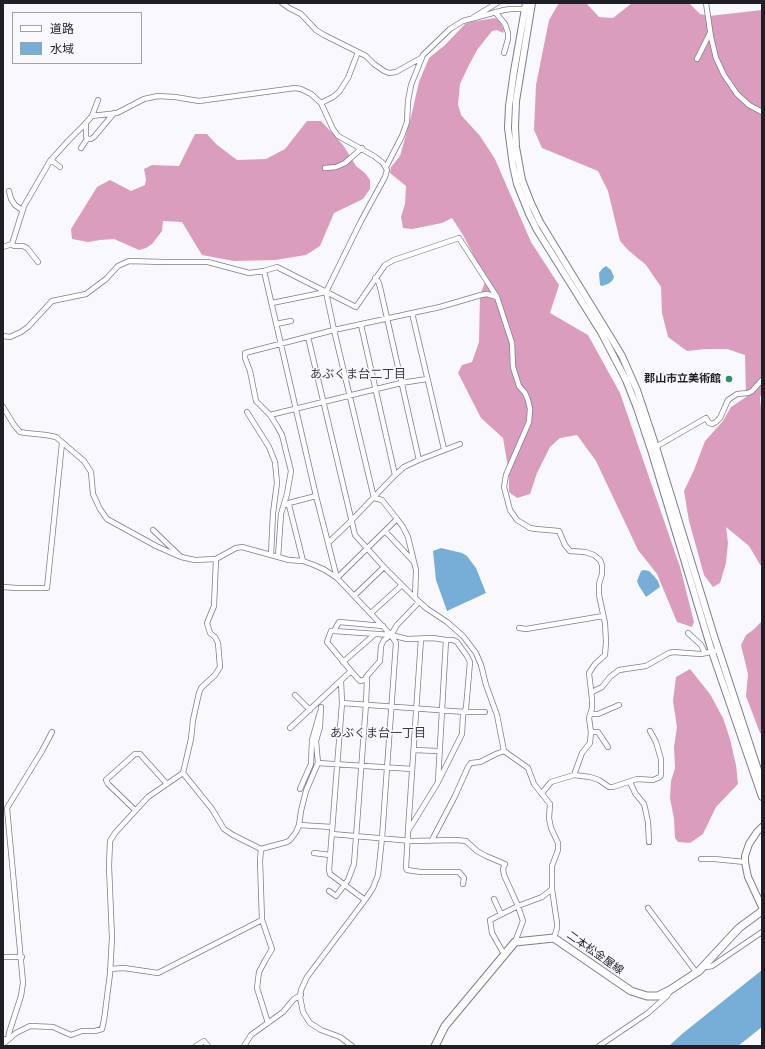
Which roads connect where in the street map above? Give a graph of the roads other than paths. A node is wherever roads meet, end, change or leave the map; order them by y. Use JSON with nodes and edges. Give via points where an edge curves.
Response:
{"nodes":[{"id":1,"x":282,"y":3,"type":"edge"},
{"id":2,"x":497,"y":3,"type":"edge"},
{"id":3,"x":706,"y":3,"type":"edge"},
{"id":4,"x":528,"y":6,"type":"edge"},
{"id":5,"x":495,"y":12,"type":"junction"},
{"id":6,"x":474,"y":18,"type":"junction"},
{"id":7,"x":710,"y":33,"type":"junction"},
{"id":8,"x":358,"y":52,"type":"junction"},
{"id":9,"x":504,"y":53,"type":"dead end"},
{"id":10,"x":421,"y":58,"type":"junction"},
{"id":11,"x":697,"y":59,"type":"dead end"},
{"id":12,"x":98,"y":100,"type":"dead end"},
{"id":13,"x":321,"y":103,"type":"junction"},
{"id":14,"x":762,"y":112,"type":"edge"},
{"id":15,"x":114,"y":113,"type":"junction"},
{"id":16,"x":92,"y":116,"type":"junction"},
{"id":17,"x":86,"y":124,"type":"junction"},
{"id":18,"x":87,"y":139,"type":"junction"},
{"id":19,"x":81,"y":148,"type":"dead end"},
{"id":20,"x":362,"y":148,"type":"junction"},
{"id":21,"x":51,"y":160,"type":"junction"},
{"id":22,"x":60,"y":167,"type":"dead end"},
{"id":23,"x":386,"y":167,"type":"junction"},
{"id":24,"x":325,"y":168,"type":"dead end"},
{"id":25,"x":9,"y":191,"type":"dead end"},
{"id":26,"x":22,"y":210,"type":"junction"},
{"id":27,"x":12,"y":244,"type":"junction"},
{"id":28,"x":3,"y":247,"type":"edge"},
{"id":29,"x":38,"y":262,"type":"dead end"},
{"id":30,"x":264,"y":271,"type":"junction"},
{"id":31,"x":375,"y":278,"type":"junction"},
{"id":32,"x":326,"y":292,"type":"junction"},
{"id":33,"x":497,"y":297,"type":"junction"},
{"id":34,"x":272,"y":303,"type":"junction"},
{"id":35,"x":412,"y":313,"type":"junction"},
{"id":36,"x":387,"y":319,"type":"junction"},
{"id":37,"x":291,"y":321,"type":"dead end"},
{"id":38,"x":276,"y":324,"type":"junction"},
{"id":39,"x":360,"y":325,"type":"junction"},
{"id":40,"x":334,"y":330,"type":"junction"},
{"id":41,"x":3,"y":336,"type":"edge"},
{"id":42,"x":308,"y":338,"type":"junction"},
{"id":43,"x":281,"y":344,"type":"junction"},
{"id":44,"x":427,"y":378,"type":"junction"},
{"id":45,"x":762,"y":380,"type":"edge"},
{"id":46,"x":401,"y":383,"type":"junction"},
{"id":47,"x":375,"y":389,"type":"junction"},
{"id":48,"x":349,"y":396,"type":"junction"},
{"id":49,"x":324,"y":402,"type":"junction"},
{"id":50,"x":3,"y":407,"type":"edge"},
{"id":51,"x":296,"y":409,"type":"junction"},
{"id":52,"x":247,"y":412,"type":"dead end"},
{"id":53,"x":270,"y":415,"type":"junction"},
{"id":54,"x":62,"y":443,"type":"junction"},
{"id":55,"x":460,"y":444,"type":"dead end"},
{"id":56,"x":653,"y":448,"type":"junction"},
{"id":57,"x":444,"y":450,"type":"junction"},
{"id":58,"x":419,"y":460,"type":"junction"},
{"id":59,"x":395,"y":475,"type":"junction"},
{"id":60,"x":316,"y":496,"type":"junction"},
{"id":61,"x":374,"y":498,"type":"junction"},
{"id":62,"x":286,"y":505,"type":"junction"},
{"id":63,"x":397,"y":519,"type":"junction"},
{"id":64,"x":351,"y":522,"type":"junction"},
{"id":65,"x":154,"y":530,"type":"dead end"},
{"id":66,"x":385,"y":531,"type":"junction"},
{"id":67,"x":328,"y":543,"type":"junction"},
{"id":68,"x":367,"y":548,"type":"junction"},
{"id":69,"x":271,"y":555,"type":"junction"},
{"id":70,"x":181,"y":557,"type":"junction"},
{"id":71,"x":278,"y":557,"type":"junction"},
{"id":72,"x":216,"y":559,"type":"junction"},
{"id":73,"x":303,"y":561,"type":"junction"},
{"id":74,"x":414,"y":562,"type":"junction"},
{"id":75,"x":384,"y":567,"type":"junction"},
{"id":76,"x":336,"y":578,"type":"junction"},
{"id":77,"x":402,"y":584,"type":"junction"},
{"id":78,"x":3,"y":586,"type":"edge"},
{"id":79,"x":354,"y":596,"type":"junction"},
{"id":80,"x":415,"y":598,"type":"junction"},
{"id":81,"x":419,"y":602,"type":"junction"},
{"id":82,"x":371,"y":613,"type":"junction"},
{"id":83,"x":603,"y":616,"type":"junction"},
{"id":84,"x":383,"y":626,"type":"junction"},
{"id":85,"x":519,"y":628,"type":"dead end"},
{"id":86,"x":334,"y":631,"type":"junction"},
{"id":87,"x":688,"y":633,"type":"dead end"},
{"id":88,"x":375,"y":634,"type":"junction"},
{"id":89,"x":391,"y":635,"type":"junction"},
{"id":90,"x":421,"y":639,"type":"junction"},
{"id":91,"x":446,"y":640,"type":"junction"},
{"id":92,"x":716,"y":651,"type":"junction"},
{"id":93,"x":705,"y":653,"type":"junction"},
{"id":94,"x":343,"y":662,"type":"junction"},
{"id":95,"x":352,"y":671,"type":"junction"},
{"id":96,"x":367,"y":679,"type":"junction"},
{"id":97,"x":341,"y":681,"type":"junction"},
{"id":98,"x":592,"y":692,"type":"junction"},
{"id":99,"x":295,"y":695,"type":"dead end"},
{"id":100,"x":342,"y":703,"type":"junction"},
{"id":101,"x":366,"y":704,"type":"junction"},
{"id":102,"x":619,"y":705,"type":"dead end"},
{"id":103,"x":392,"y":707,"type":"junction"},
{"id":104,"x":417,"y":708,"type":"junction"},
{"id":105,"x":442,"y":709,"type":"junction"},
{"id":106,"x":310,"y":710,"type":"junction"},
{"id":107,"x":464,"y":712,"type":"junction"},
{"id":108,"x":485,"y":712,"type":"dead end"},
{"id":109,"x":591,"y":714,"type":"junction"},
{"id":110,"x":290,"y":728,"type":"dead end"},
{"id":111,"x":650,"y":730,"type":"dead end"},
{"id":112,"x":52,"y":732,"type":"dead end"},
{"id":113,"x":591,"y":732,"type":"junction"},
{"id":114,"x":608,"y":747,"type":"dead end"},
{"id":115,"x":414,"y":750,"type":"junction"},
{"id":116,"x":438,"y":751,"type":"junction"},
{"id":117,"x":504,"y":751,"type":"junction"},
{"id":118,"x":318,"y":763,"type":"junction"},
{"id":119,"x":337,"y":764,"type":"junction"},
{"id":120,"x":361,"y":766,"type":"junction"},
{"id":121,"x":387,"y":768,"type":"junction"},
{"id":122,"x":412,"y":769,"type":"junction"},
{"id":123,"x":183,"y":773,"type":"junction"},
{"id":124,"x":574,"y":775,"type":"junction"},
{"id":125,"x":630,"y":782,"type":"junction"},
{"id":126,"x":762,"y":782,"type":"edge"},
{"id":127,"x":167,"y":784,"type":"junction"},
{"id":128,"x":437,"y":784,"type":"junction"},
{"id":129,"x":300,"y":789,"type":"dead end"},
{"id":130,"x":542,"y":793,"type":"junction"},
{"id":131,"x":762,"y":798,"type":"edge"},
{"id":132,"x":5,"y":808,"type":"edge"},
{"id":133,"x":135,"y":810,"type":"junction"},
{"id":134,"x":299,"y":825,"type":"junction"},
{"id":135,"x":332,"y":827,"type":"junction"},
{"id":136,"x":762,"y":827,"type":"edge"},
{"id":137,"x":408,"y":831,"type":"junction"},
{"id":138,"x":332,"y":834,"type":"junction"},
{"id":139,"x":357,"y":837,"type":"junction"},
{"id":140,"x":382,"y":838,"type":"junction"},
{"id":141,"x":407,"y":840,"type":"junction"},
{"id":142,"x":432,"y":840,"type":"junction"},
{"id":143,"x":649,"y":842,"type":"dead end"},
{"id":144,"x":261,"y":849,"type":"junction"},
{"id":145,"x":314,"y":853,"type":"dead end"},
{"id":146,"x":330,"y":855,"type":"junction"},
{"id":147,"x":701,"y":859,"type":"dead end"},
{"id":148,"x":745,"y":862,"type":"junction"},
{"id":149,"x":345,"y":884,"type":"junction"},
{"id":150,"x":463,"y":884,"type":"dead end"},
{"id":151,"x":552,"y":889,"type":"junction"},
{"id":152,"x":329,"y":891,"type":"dead end"},
{"id":153,"x":494,"y":899,"type":"dead end"},
{"id":154,"x":365,"y":900,"type":"junction"},
{"id":155,"x":518,"y":906,"type":"junction"},
{"id":156,"x":762,"y":907,"type":"edge"},
{"id":157,"x":648,"y":908,"type":"dead end"},
{"id":158,"x":762,"y":911,"type":"edge"},
{"id":159,"x":501,"y":914,"type":"junction"},
{"id":160,"x":262,"y":920,"type":"junction"},
{"id":161,"x":762,"y":932,"type":"edge"},
{"id":162,"x":554,"y":938,"type":"junction"},
{"id":163,"x":515,"y":942,"type":"junction"},
{"id":164,"x":504,"y":954,"type":"junction"},
{"id":165,"x":3,"y":957,"type":"edge"},
{"id":166,"x":22,"y":957,"type":"junction"},
{"id":167,"x":704,"y":965,"type":"junction"},
{"id":168,"x":110,"y":969,"type":"junction"},
{"id":169,"x":696,"y":972,"type":"junction"},
{"id":170,"x":670,"y":990,"type":"junction"},
{"id":171,"x":301,"y":995,"type":"junction"},
{"id":172,"x":268,"y":1023,"type":"junction"},
{"id":173,"x":6,"y":1040,"type":"edge"},
{"id":174,"x":3,"y":1044,"type":"edge"},
{"id":175,"x":196,"y":1046,"type":"edge"},
{"id":176,"x":208,"y":1046,"type":"edge"},
{"id":177,"x":244,"y":1046,"type":"edge"},
{"id":178,"x":352,"y":1046,"type":"edge"},
{"id":179,"x":435,"y":1046,"type":"edge"},
{"id":180,"x":599,"y":1046,"type":"edge"}],
"edges":[{"from":1,"to":8,"type":"street","via":[[301,14],[316,30]]},
{"from":2,"to":6,"type":"street"},
{"from":3,"to":7,"type":"street"},
{"from":4,"to":5,"type":"street"},
{"from":4,"to":56,"type":"street","via":[[515,114],[516,147],[522,180],[540,222],[622,356],[637,390]]},
{"from":5,"to":6,"type":"street"},
{"from":5,"to":9,"type":"street","via":[[505,24],[508,33]]},
{"from":6,"to":10,"type":"street","via":[[457,24]]},
{"from":7,"to":11,"type":"street"},
{"from":7,"to":14,"type":"street","via":[[716,58],[727,80],[741,98]]},
{"from":8,"to":10,"type":"street","via":[[389,73],[403,69]]},
{"from":8,"to":13,"type":"street","via":[[348,78],[339,92]]},
{"from":10,"to":23,"type":"street","via":[[411,85],[407,122]]},
{"from":12,"to":16,"type":"street"},
{"from":13,"to":15,"type":"street","via":[[311,94],[295,88],[199,101],[158,96],[144,99]]},
{"from":13,"to":20,"type":"street","via":[[338,136]]},
{"from":15,"to":16,"type":"street"},
{"from":15,"to":18,"type":"street","via":[[94,138]]},
{"from":16,"to":17,"type":"street"},
{"from":17,"to":18,"type":"street"},
{"from":17,"to":21,"type":"street"},
{"from":18,"to":19,"type":"street"},
{"from":20,"to":23,"type":"street","via":[[383,162]]},
{"from":20,"to":24,"type":"street","via":[[340,165]]},
{"from":21,"to":22,"type":"street"},
{"from":21,"to":26,"type":"street"},
{"from":23,"to":32,"type":"street","via":[[385,177]]},
{"from":25,"to":26,"type":"street","via":[[15,205]]},
{"from":26,"to":27,"type":"street"},
{"from":27,"to":28,"type":"street"},
{"from":27,"to":29,"type":"street","via":[[27,248]]},
{"from":30,"to":32,"type":"street","via":[[277,267]]},
{"from":30,"to":34,"type":"street"},
{"from":30,"to":41,"type":"street","via":[[249,273],[208,262],[129,261],[118,266],[86,294],[52,301],[25,329],[10,337]]},
{"from":31,"to":32,"type":"street","via":[[356,307]]},
{"from":31,"to":33,"type":"street","via":[[383,266],[390,262],[459,238]]},
{"from":31,"to":36,"type":"street","via":[[378,281]]},
{"from":32,"to":34,"type":"street"},
{"from":32,"to":40,"type":"street"},
{"from":33,"to":35,"type":"street","via":[[481,295]]},
{"from":33,"to":83,"type":"street","via":[[512,343],[513,366],[530,409],[529,422],[506,475],[504,487],[510,510],[517,520],[530,528],[559,531],[570,551],[585,552],[597,557],[603,569],[599,584]]},
{"from":34,"to":38,"type":"street"},
{"from":35,"to":36,"type":"street"},
{"from":35,"to":44,"type":"street"},
{"from":36,"to":39,"type":"street"},
{"from":36,"to":46,"type":"street"},
{"from":37,"to":38,"type":"street"},
{"from":38,"to":43,"type":"street"},
{"from":39,"to":40,"type":"street"},
{"from":39,"to":47,"type":"street"},
{"from":40,"to":42,"type":"street"},
{"from":40,"to":48,"type":"street"},
{"from":42,"to":43,"type":"street"},
{"from":42,"to":49,"type":"street"},
{"from":43,"to":51,"type":"street"},
{"from":43,"to":53,"type":"street","via":[[244,354],[256,401]]},
{"from":44,"to":46,"type":"street"},
{"from":44,"to":57,"type":"street"},
{"from":45,"to":56,"type":"street","via":[[748,394],[737,394],[728,400],[716,422],[709,423],[706,418]]},
{"from":46,"to":47,"type":"street"},
{"from":46,"to":58,"type":"street"},
{"from":47,"to":48,"type":"street"},
{"from":47,"to":59,"type":"street"},
{"from":48,"to":49,"type":"street"},
{"from":48,"to":61,"type":"street"},
{"from":49,"to":51,"type":"street"},
{"from":49,"to":64,"type":"street"},
{"from":50,"to":54,"type":"street","via":[[20,432],[56,437]]},
{"from":51,"to":53,"type":"street"},
{"from":51,"to":60,"type":"street"},
{"from":52,"to":69,"type":"street","via":[[269,446],[275,462],[277,483]]},
{"from":53,"to":62,"type":"street","via":[[282,435],[291,471]]},
{"from":54,"to":70,"type":"street","via":[[88,466],[93,494],[107,519]]},
{"from":54,"to":78,"type":"street","via":[[47,588]]},
{"from":55,"to":57,"type":"street"},
{"from":56,"to":92,"type":"street"},
{"from":57,"to":58,"type":"street"},
{"from":58,"to":59,"type":"street","via":[[404,467]]},
{"from":59,"to":61,"type":"street"},
{"from":60,"to":62,"type":"street"},
{"from":60,"to":67,"type":"street"},
{"from":61,"to":63,"type":"street","via":[[382,500]]},
{"from":61,"to":64,"type":"street"},
{"from":62,"to":71,"type":"street","via":[[281,514]]},
{"from":62,"to":73,"type":"street"},
{"from":63,"to":66,"type":"street"},
{"from":63,"to":74,"type":"street","via":[[408,537]]},
{"from":64,"to":67,"type":"street"},
{"from":64,"to":68,"type":"street","via":[[355,535]]},
{"from":65,"to":70,"type":"street"},
{"from":66,"to":68,"type":"street"},
{"from":66,"to":74,"type":"street"},
{"from":67,"to":76,"type":"street"},
{"from":68,"to":75,"type":"street"},
{"from":68,"to":76,"type":"street"},
{"from":69,"to":71,"type":"street"},
{"from":69,"to":72,"type":"street","via":[[242,547]]},
{"from":70,"to":72,"type":"street","via":[[195,560]]},
{"from":71,"to":73,"type":"street"},
{"from":72,"to":123,"type":"street","via":[[214,606],[207,623],[210,633],[218,643],[220,667],[199,693],[192,739]]},
{"from":73,"to":76,"type":"street","via":[[325,570]]},
{"from":74,"to":80,"type":"street"},
{"from":75,"to":77,"type":"street"},
{"from":75,"to":79,"type":"street"},
{"from":76,"to":79,"type":"street"},
{"from":77,"to":80,"type":"street"},
{"from":77,"to":82,"type":"street"},
{"from":79,"to":82,"type":"street"},
{"from":80,"to":81,"type":"street"},
{"from":81,"to":89,"type":"street"},
{"from":81,"to":117,"type":"street","via":[[460,633],[476,653],[497,715]]},
{"from":82,"to":84,"type":"street"},
{"from":83,"to":85,"type":"street"},
{"from":83,"to":98,"type":"street","via":[[606,630],[605,655],[589,673]]},
{"from":84,"to":86,"type":"street","via":[[339,622]]},
{"from":84,"to":89,"type":"street"},
{"from":86,"to":88,"type":"street"},
{"from":86,"to":94,"type":"street","via":[[327,642]]},
{"from":87,"to":93,"type":"street","via":[[701,645]]},
{"from":88,"to":89,"type":"street"},
{"from":88,"to":94,"type":"street"},
{"from":89,"to":90,"type":"street"},
{"from":89,"to":96,"type":"street","via":[[384,640],[380,661]]},
{"from":89,"to":103,"type":"street","via":[[396,644]]},
{"from":90,"to":91,"type":"street"},
{"from":90,"to":104,"type":"street"},
{"from":91,"to":105,"type":"street"},
{"from":91,"to":107,"type":"street","via":[[456,642],[470,662]]},
{"from":92,"to":93,"type":"street"},
{"from":92,"to":126,"type":"street"},
{"from":92,"to":131,"type":"street"},
{"from":93,"to":98,"type":"street","via":[[673,652],[646,666],[619,670],[602,687]]},
{"from":94,"to":95,"type":"street"},
{"from":95,"to":96,"type":"street","via":[[360,681]]},
{"from":95,"to":97,"type":"street"},
{"from":96,"to":101,"type":"street"},
{"from":97,"to":100,"type":"street"},
{"from":97,"to":106,"type":"street"},
{"from":98,"to":109,"type":"street"},
{"from":99,"to":106,"type":"street"},
{"from":100,"to":101,"type":"street"},
{"from":100,"to":119,"type":"street"},
{"from":101,"to":103,"type":"street"},
{"from":101,"to":120,"type":"street"},
{"from":102,"to":109,"type":"street","via":[[598,714]]},
{"from":103,"to":104,"type":"street"},
{"from":103,"to":121,"type":"street"},
{"from":104,"to":105,"type":"street"},
{"from":104,"to":115,"type":"street"},
{"from":105,"to":107,"type":"street"},
{"from":105,"to":116,"type":"street"},
{"from":106,"to":110,"type":"street"},
{"from":107,"to":108,"type":"street"},
{"from":107,"to":128,"type":"street","via":[[462,734]]},
{"from":109,"to":113,"type":"street"},
{"from":111,"to":125,"type":"street","via":[[661,759],[661,775],[657,779]]},
{"from":112,"to":132,"type":"street"},
{"from":113,"to":114,"type":"street","via":[[598,732]]},
{"from":113,"to":124,"type":"street","via":[[590,743],[582,754]]},
{"from":115,"to":116,"type":"street"},
{"from":115,"to":122,"type":"street"},
{"from":116,"to":128,"type":"street"},
{"from":117,"to":130,"type":"street","via":[[528,768],[534,784]]},
{"from":117,"to":142,"type":"street","via":[[480,762],[471,763]]},
{"from":118,"to":119,"type":"street"},
{"from":118,"to":129,"type":"street","via":[[316,741],[321,707],[312,740],[311,764]]},
{"from":118,"to":134,"type":"street","via":[[306,792]]},
{"from":119,"to":120,"type":"street"},
{"from":119,"to":135,"type":"street"},
{"from":120,"to":121,"type":"street"},
{"from":120,"to":139,"type":"street"},
{"from":121,"to":122,"type":"street"},
{"from":121,"to":140,"type":"street"},
{"from":122,"to":137,"type":"street"},
{"from":123,"to":127,"type":"street"},
{"from":123,"to":144,"type":"street","via":[[212,808],[224,829]]},
{"from":124,"to":125,"type":"street","via":[[590,777],[613,787]]},
{"from":124,"to":130,"type":"street","via":[[551,782]]},
{"from":125,"to":143,"type":"street","via":[[645,808]]},
{"from":127,"to":133,"type":"street"},
{"from":127,"to":133,"type":"street","via":[[140,754],[135,754],[106,780]]},
{"from":128,"to":137,"type":"street"},
{"from":130,"to":151,"type":"street","via":[[550,804],[551,828],[558,843],[552,866]]},
{"from":132,"to":166,"type":"street"},
{"from":133,"to":168,"type":"street","via":[[115,833],[109,846],[112,938]]},
{"from":134,"to":135,"type":"street"},
{"from":134,"to":144,"type":"street","via":[[290,840]]},
{"from":135,"to":138,"type":"street"},
{"from":136,"to":148,"type":"street","via":[[749,844]]},
{"from":137,"to":141,"type":"street"},
{"from":138,"to":139,"type":"street"},
{"from":138,"to":146,"type":"street"},
{"from":139,"to":140,"type":"street"},
{"from":139,"to":149,"type":"street","via":[[353,869]]},
{"from":140,"to":141,"type":"street"},
{"from":140,"to":154,"type":"street","via":[[378,875]]},
{"from":141,"to":142,"type":"street"},
{"from":141,"to":150,"type":"street","via":[[407,870],[459,872],[464,878]]},
{"from":142,"to":155,"type":"street","via":[[466,841],[476,851],[505,864],[504,875]]},
{"from":144,"to":160,"type":"street"},
{"from":145,"to":146,"type":"street"},
{"from":146,"to":149,"type":"street","via":[[330,874]]},
{"from":147,"to":148,"type":"street"},
{"from":148,"to":156,"type":"street","via":[[748,876]]},
{"from":149,"to":152,"type":"street","via":[[336,896]]},
{"from":149,"to":154,"type":"street"},
{"from":151,"to":155,"type":"street","via":[[542,897]]},
{"from":151,"to":162,"type":"street","via":[[557,923]]},
{"from":153,"to":159,"type":"street"},
{"from":154,"to":171,"type":"street","via":[[307,977]]},
{"from":155,"to":159,"type":"street"},
{"from":155,"to":163,"type":"street","via":[[522,921]]},
{"from":157,"to":169,"type":"street"},
{"from":158,"to":167,"type":"main road","name":"二本松金屋線","via":[[738,928]]},
{"from":159,"to":164,"type":"street","via":[[490,920],[492,933]]},
{"from":160,"to":168,"type":"street","via":[[158,974],[124,968]]},
{"from":160,"to":172,"type":"street","via":[[272,949],[259,972],[257,988]]},
{"from":161,"to":167,"type":"street","via":[[712,966]]},
{"from":162,"to":163,"type":"main road","name":"二本松金屋線"},
{"from":162,"to":170,"type":"main road","name":"二本松金屋線","via":[[631,991],[647,996],[658,996]]},
{"from":163,"to":164,"type":"main road"},
{"from":164,"to":179,"type":"main road","via":[[445,1026]]},
{"from":165,"to":166,"type":"street"},
{"from":166,"to":173,"type":"street","via":[[21,996]]},
{"from":167,"to":169,"type":"main road","name":"二本松金屋線"},
{"from":168,"to":173,"type":"street","via":[[103,1027],[100,1030],[82,1031],[71,1035],[53,1027],[33,1026],[18,1031]]},
{"from":169,"to":170,"type":"main road","name":"二本松金屋線"},
{"from":170,"to":180,"type":"street","via":[[648,1013]]},
{"from":171,"to":172,"type":"street"},
{"from":171,"to":178,"type":"street","via":[[300,1002],[310,1022],[321,1030],[340,1036]]},
{"from":172,"to":177,"type":"street","via":[[249,1037]]},
{"from":173,"to":174,"type":"street"},
{"from":175,"to":176,"type":"street","via":[[204,1042]]}]}
